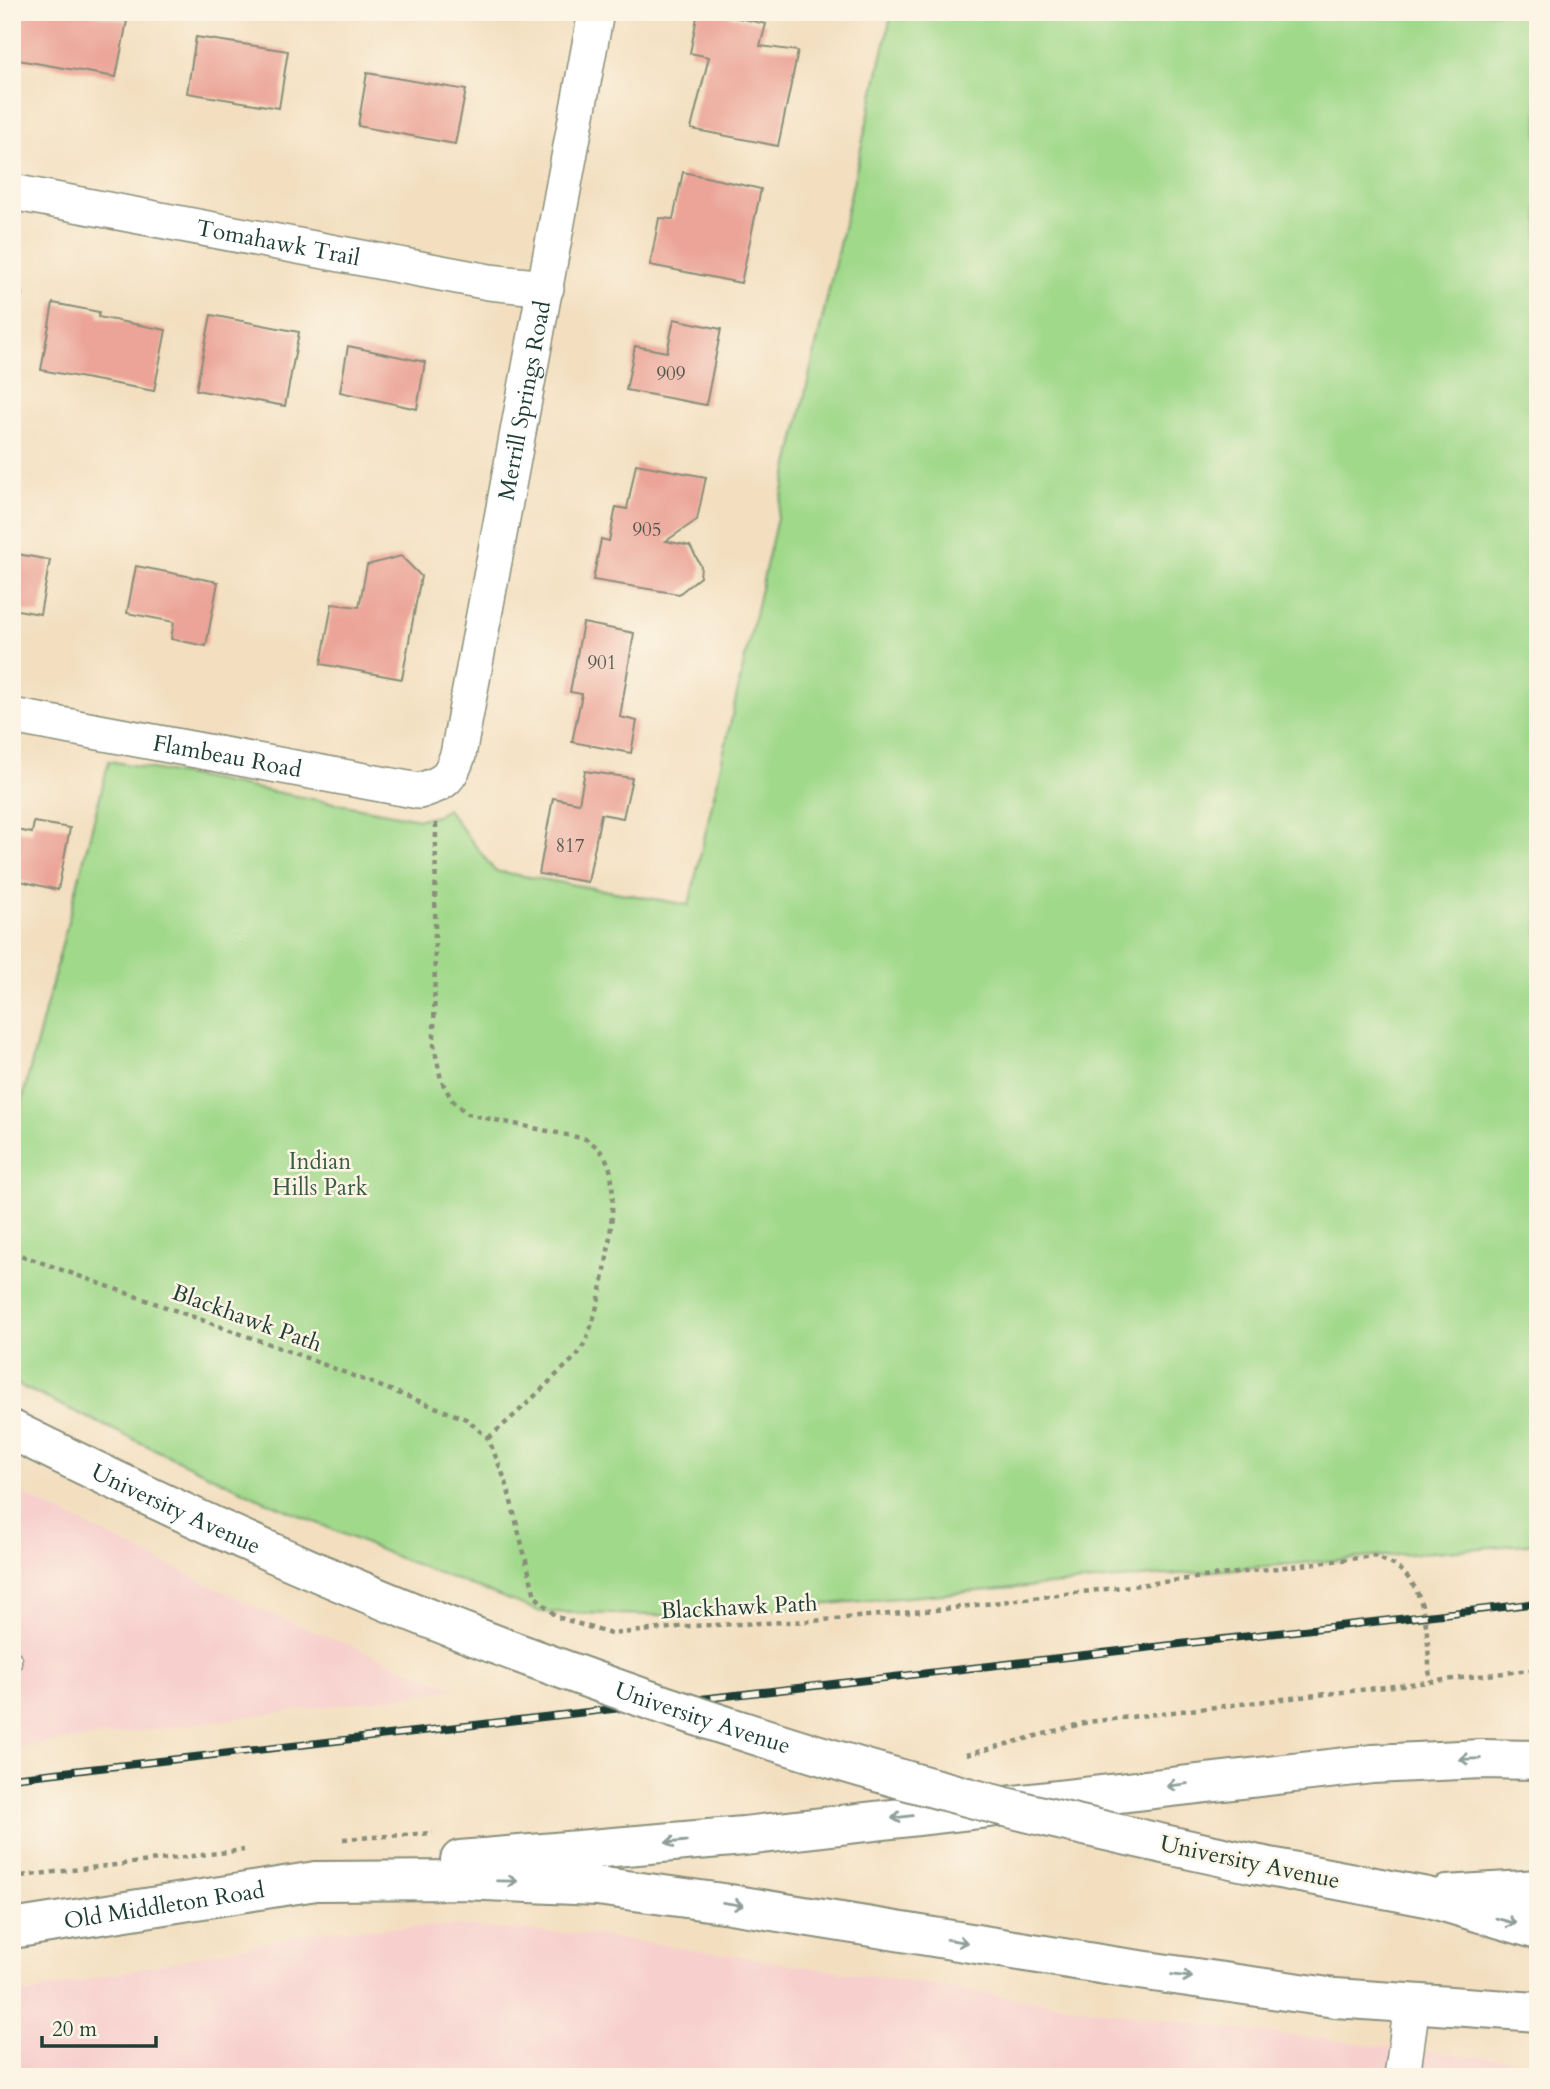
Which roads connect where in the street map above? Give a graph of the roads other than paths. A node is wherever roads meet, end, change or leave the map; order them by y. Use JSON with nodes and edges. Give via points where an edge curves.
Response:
{"nodes":[{"id":1,"x":596,"y":12,"type":"edge"},
{"id":2,"x":12,"y":192,"type":"edge"},
{"id":3,"x":547,"y":288,"type":"junction"},
{"id":4,"x":12,"y":716,"type":"edge"},
{"id":5,"x":437,"y":786,"type":"joint"},
{"id":6,"x":12,"y":1430,"type":"edge"},
{"id":7,"x":1538,"y":1760,"type":"edge"},
{"id":8,"x":316,"y":1881,"type":"junction"},
{"id":9,"x":1538,"y":1889,"type":"edge"},
{"id":10,"x":1427,"y":1897,"type":"junction"},
{"id":11,"x":12,"y":1929,"type":"edge"},
{"id":12,"x":1538,"y":1930,"type":"edge"},
{"id":13,"x":1412,"y":2005,"type":"junction"},
{"id":14,"x":1538,"y":2012,"type":"edge"},
{"id":15,"x":1402,"y":2077,"type":"edge"}],
"edges":[{"from":1,"to":3,"type":"street","name":"Merrill Springs Road"},
{"from":2,"to":3,"type":"street","name":"Tomahawk Trail","via":[[489,282]]},
{"from":3,"to":5,"type":"street","name":"Merrill Springs Road","via":[[458,755],[451,775]]},
{"from":4,"to":5,"type":"street","name":"Flambeau Road","via":[[419,791]]},
{"from":6,"to":10,"type":"main road","name":"University Avenue","bridge":true,"via":[[307,1568],[496,1645],[719,1724],[990,1803],[1259,1865]]},
{"from":7,"to":8,"type":"main road","one_way":true,"via":[[1359,1765],[744,1836],[439,1862]]},
{"from":8,"to":11,"type":"main road","name":"Old Middleton Road"},
{"from":8,"to":13,"type":"main road","one_way":true,"via":[[463,1880],[607,1887],[1139,1970]]},
{"from":9,"to":10,"type":"main road","name":"University Avenue"},
{"from":10,"to":12,"type":"main road","name":"University Avenue","one_way":true},
{"from":13,"to":14,"type":"main road"},
{"from":13,"to":15,"type":"street"}]}
